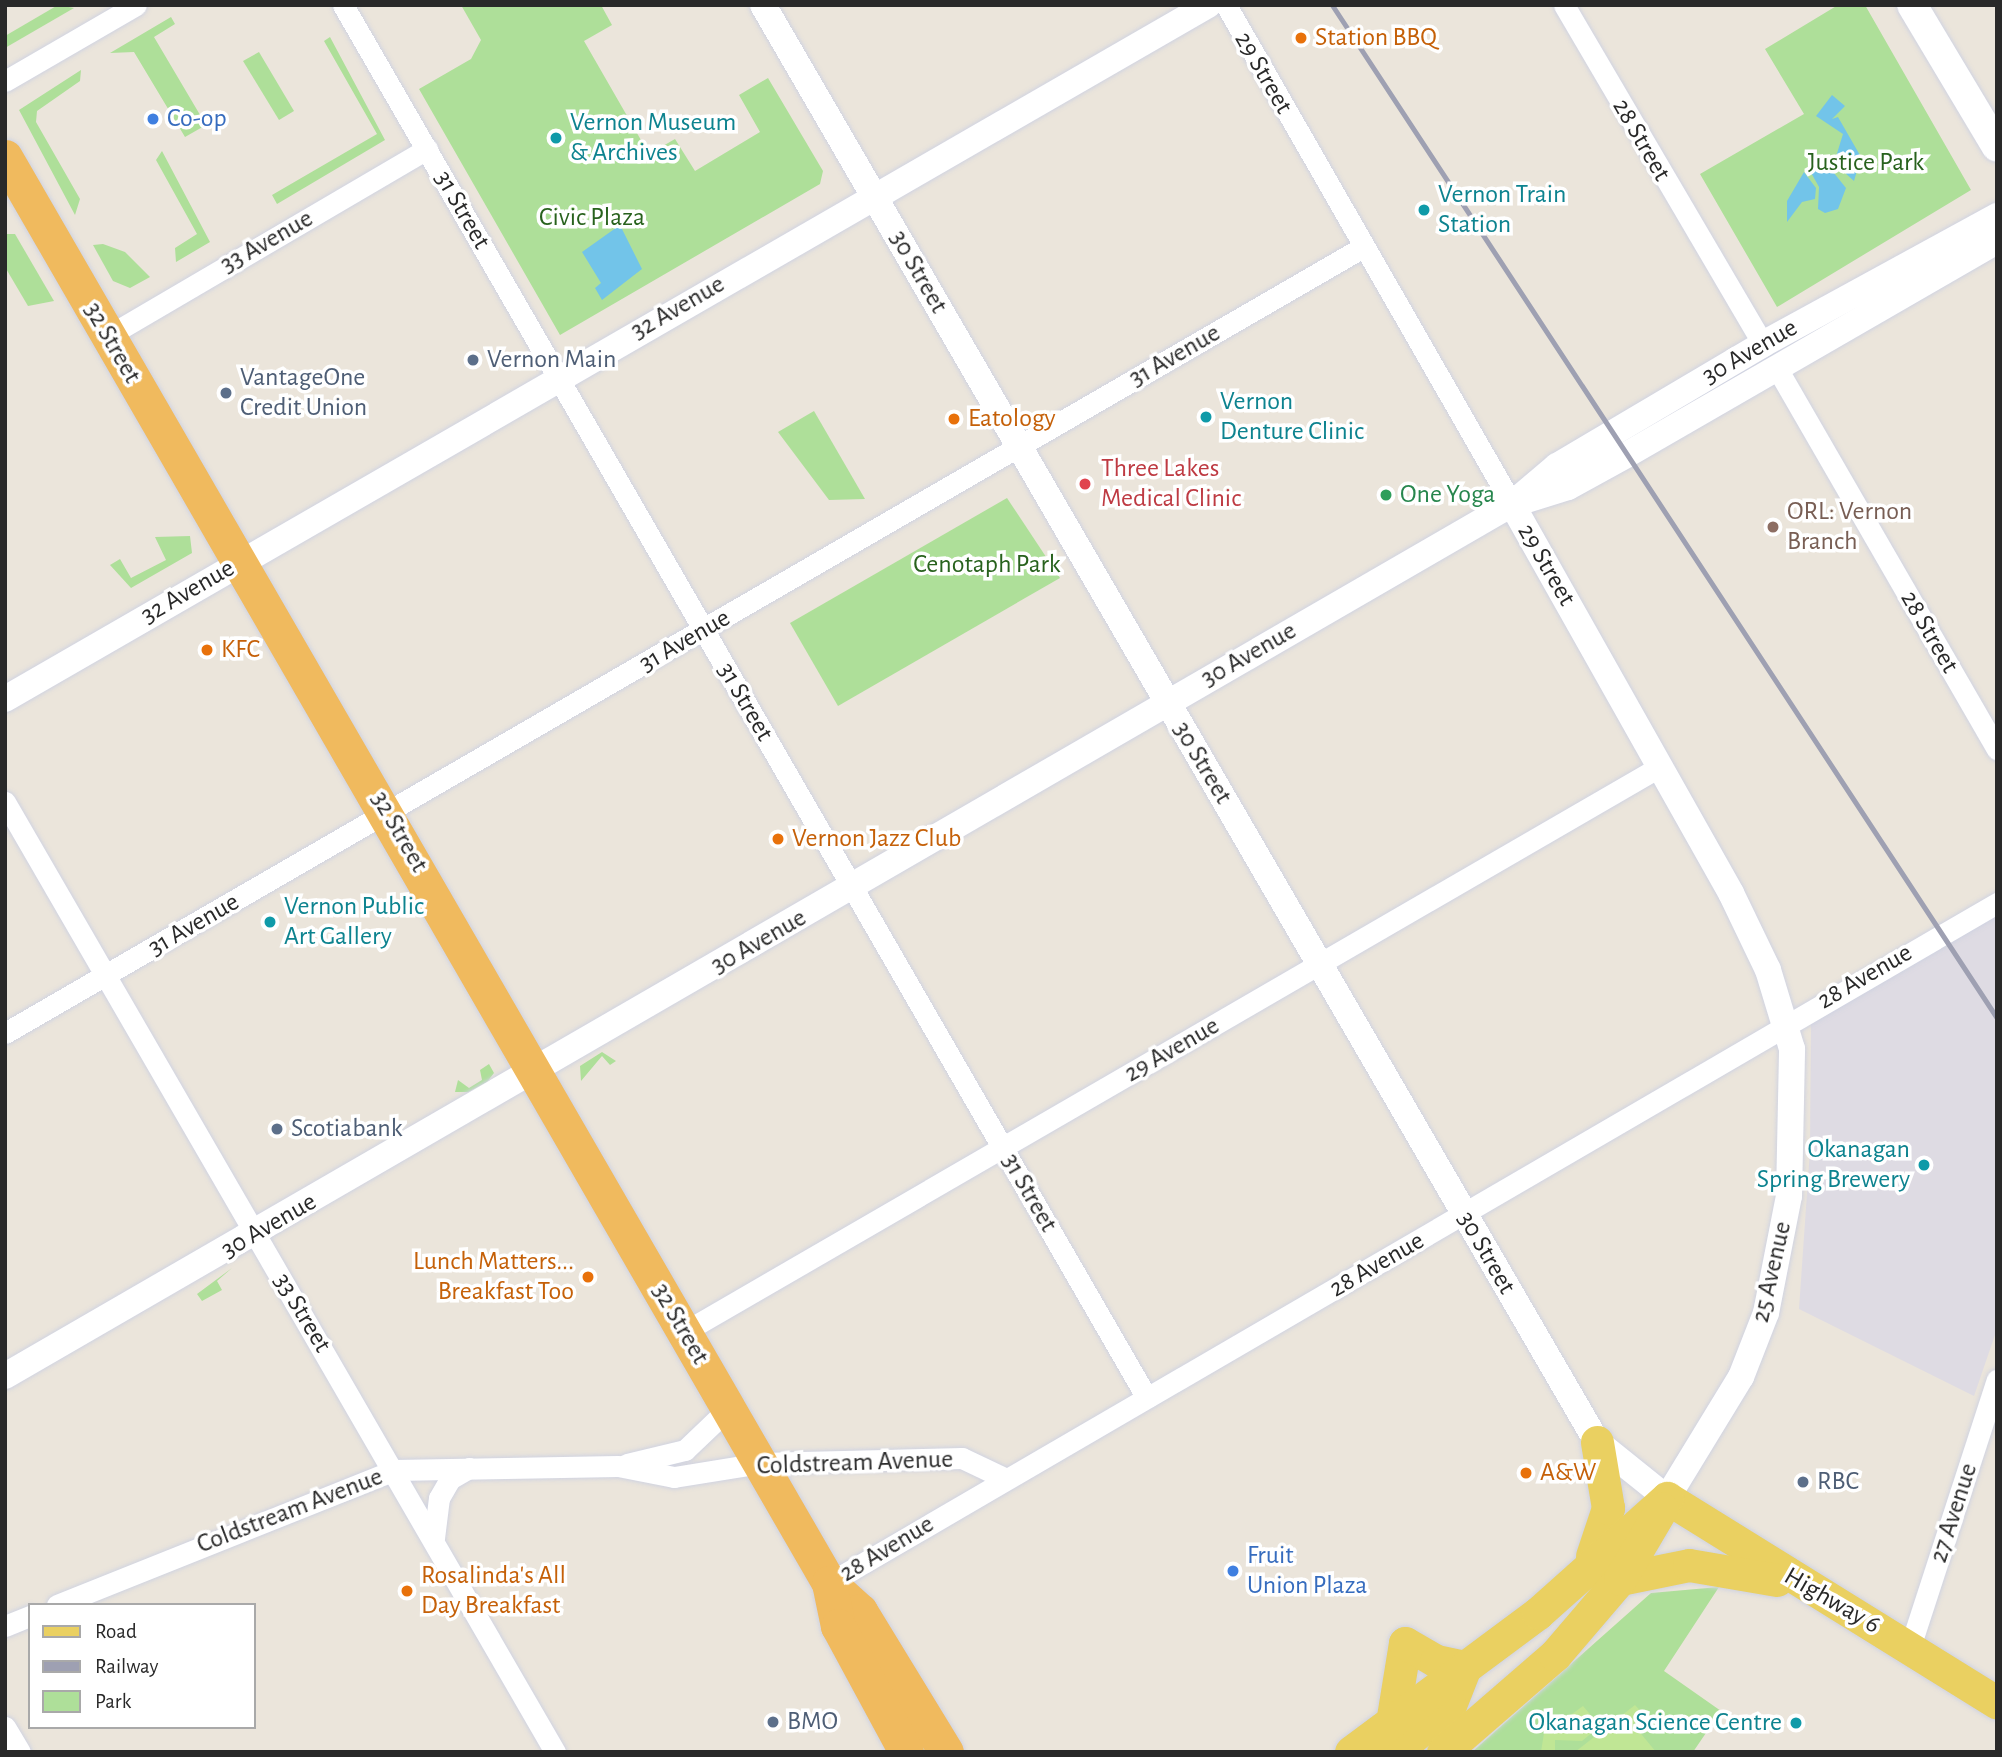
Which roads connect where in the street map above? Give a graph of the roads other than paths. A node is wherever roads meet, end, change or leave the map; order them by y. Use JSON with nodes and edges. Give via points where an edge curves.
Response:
{"nodes":[{"id":1,"x":136,"y":5,"type":"edge"},
{"id":2,"x":343,"y":5,"type":"edge"},
{"id":3,"x":763,"y":5,"type":"edge"},
{"id":4,"x":1208,"y":5,"type":"edge"},
{"id":5,"x":1226,"y":5,"type":"edge"},
{"id":6,"x":1564,"y":5,"type":"edge"},
{"id":7,"x":1913,"y":5,"type":"edge"},
{"id":8,"x":5,"y":81,"type":"edge"},
{"id":9,"x":1997,"y":147,"type":"edge"},
{"id":10,"x":427,"y":149,"type":"junction"},
{"id":11,"x":5,"y":157,"type":"edge"},
{"id":12,"x":873,"y":196,"type":"junction"},
{"id":13,"x":1997,"y":216,"type":"edge"},
{"id":14,"x":1997,"y":241,"type":"edge"},
{"id":15,"x":1363,"y":247,"type":"junction"},
{"id":16,"x":108,"y":336,"type":"junction"},
{"id":17,"x":1763,"y":344,"type":"junction"},
{"id":18,"x":1778,"y":370,"type":"junction"},
{"id":19,"x":558,"y":378,"type":"junction"},
{"id":20,"x":1019,"y":447,"type":"junction"},
{"id":21,"x":1568,"y":487,"type":"junction"},
{"id":22,"x":1512,"y":504,"type":"junction"},
{"id":23,"x":240,"y":562,"type":"junction"},
{"id":24,"x":1549,"y":568,"type":"junction"},
{"id":25,"x":703,"y":631,"type":"junction"},
{"id":26,"x":5,"y":699,"type":"edge"},
{"id":27,"x":1166,"y":703,"type":"junction"},
{"id":28,"x":1997,"y":749,"type":"edge"},
{"id":29,"x":1659,"y":767,"type":"junction"},
{"id":30,"x":5,"y":802,"type":"edge"},
{"id":31,"x":388,"y":814,"type":"junction"},
{"id":32,"x":851,"y":889,"type":"junction"},
{"id":33,"x":1997,"y":903,"type":"edge"},
{"id":34,"x":1320,"y":963,"type":"junction"},
{"id":35,"x":104,"y":976,"type":"junction"},
{"id":36,"x":1786,"y":1023,"type":"junction"},
{"id":37,"x":5,"y":1033,"type":"edge"},
{"id":38,"x":536,"y":1071,"type":"junction"},
{"id":39,"x":1003,"y":1149,"type":"junction"},
{"id":40,"x":1463,"y":1215,"type":"junction"},
{"id":41,"x":255,"y":1234,"type":"junction"},
{"id":42,"x":684,"y":1332,"type":"junction"},
{"id":43,"x":5,"y":1376,"type":"edge"},
{"id":44,"x":1997,"y":1380,"type":"edge"},
{"id":45,"x":1147,"y":1398,"type":"junction"},
{"id":46,"x":729,"y":1409,"type":"junction"},
{"id":47,"x":1597,"y":1441,"type":"junction"},
{"id":48,"x":760,"y":1463,"type":"junction"},
{"id":49,"x":618,"y":1466,"type":"junction"},
{"id":50,"x":469,"y":1468,"type":"junction"},
{"id":51,"x":394,"y":1470,"type":"junction"},
{"id":52,"x":1006,"y":1479,"type":"junction"},
{"id":53,"x":1667,"y":1498,"type":"junction"},
{"id":54,"x":435,"y":1542,"type":"junction"},
{"id":55,"x":1590,"y":1562,"type":"junction"},
{"id":56,"x":1620,"y":1579,"type":"junction"},
{"id":57,"x":829,"y":1583,"type":"junction"},
{"id":58,"x":1807,"y":1588,"type":"junction"},
{"id":59,"x":62,"y":1603,"type":"edge"},
{"id":60,"x":28,"y":1617,"type":"edge"},
{"id":61,"x":5,"y":1626,"type":"edge"},
{"id":62,"x":1910,"y":1647,"type":"junction"},
{"id":63,"x":1465,"y":1667,"type":"junction"},
{"id":64,"x":1997,"y":1703,"type":"edge"},
{"id":65,"x":1486,"y":1719,"type":"junction"},
{"id":66,"x":5,"y":1727,"type":"edge"},
{"id":67,"x":1394,"y":1737,"type":"edge"},
{"id":68,"x":20,"y":1752,"type":"edge"},
{"id":69,"x":555,"y":1752,"type":"edge"},
{"id":70,"x":906,"y":1752,"type":"edge"},
{"id":71,"x":946,"y":1752,"type":"edge"},
{"id":72,"x":1352,"y":1752,"type":"edge"},
{"id":73,"x":1443,"y":1752,"type":"edge"},
{"id":74,"x":1474,"y":1752,"type":"edge"}],
"edges":[{"from":1,"to":8,"type":"street"},
{"from":2,"to":10,"type":"street","name":"31 Street"},
{"from":3,"to":12,"type":"street","name":"30 Street"},
{"from":4,"to":12,"type":"street","name":"32 Avenue"},
{"from":5,"to":15,"type":"street","name":"29 Street"},
{"from":6,"to":17,"type":"street","name":"28 Street"},
{"from":7,"to":9,"type":"main road"},
{"from":10,"to":16,"type":"street","name":"33 Avenue"},
{"from":10,"to":19,"type":"street","name":"31 Street"},
{"from":11,"to":16,"type":"highway","name":"32 Street"},
{"from":12,"to":19,"type":"street","name":"32 Avenue"},
{"from":12,"to":20,"type":"street","name":"30 Street"},
{"from":13,"to":17,"type":"street","name":"30 Avenue"},
{"from":14,"to":18,"type":"street","name":"30 Avenue"},
{"from":15,"to":20,"type":"street","name":"31 Avenue"},
{"from":15,"to":22,"type":"street","name":"29 Street"},
{"from":16,"to":23,"type":"highway","name":"32 Street"},
{"from":17,"to":22,"type":"street","name":"30 Avenue","via":[[1557,466]]},
{"from":18,"to":21,"type":"street","name":"30 Avenue"},
{"from":18,"to":28,"type":"street","name":"28 Street"},
{"from":19,"to":23,"type":"street","name":"32 Avenue"},
{"from":19,"to":25,"type":"street","name":"31 Street"},
{"from":20,"to":25,"type":"street","name":"31 Avenue"},
{"from":20,"to":27,"type":"street","name":"30 Street"},
{"from":21,"to":22,"type":"street","name":"30 Avenue"},
{"from":21,"to":24,"type":"street","via":[[1549,501],[1540,521]]},
{"from":22,"to":24,"type":"street","name":"29 Street"},
{"from":22,"to":27,"type":"street","name":"30 Avenue"},
{"from":23,"to":26,"type":"street","name":"32 Avenue"},
{"from":23,"to":31,"type":"highway","name":"32 Street"},
{"from":24,"to":29,"type":"street","name":"29 Street"},
{"from":25,"to":31,"type":"street","name":"31 Avenue"},
{"from":25,"to":32,"type":"street","name":"31 Street"},
{"from":27,"to":32,"type":"street","name":"30 Avenue"},
{"from":27,"to":34,"type":"street","name":"30 Street"},
{"from":29,"to":34,"type":"street","name":"29 Avenue"},
{"from":29,"to":36,"type":"street","name":"29 Street","via":[[1731,893]]},
{"from":30,"to":35,"type":"street","name":"33 Street"},
{"from":31,"to":35,"type":"street","name":"31 Avenue"},
{"from":31,"to":38,"type":"highway","name":"32 Street"},
{"from":32,"to":38,"type":"street","name":"30 Avenue"},
{"from":32,"to":39,"type":"street","name":"31 Street"},
{"from":33,"to":36,"type":"street","name":"28 Avenue"},
{"from":34,"to":39,"type":"street","name":"29 Avenue"},
{"from":34,"to":40,"type":"street","name":"30 Street"},
{"from":35,"to":37,"type":"street","name":"31 Avenue"},
{"from":35,"to":41,"type":"street","name":"33 Street"},
{"from":36,"to":40,"type":"street","name":"28 Avenue","via":[[1728,1064]]},
{"from":36,"to":53,"type":"street","name":"25 Avenue","via":[[1794,1135],[1766,1313],[1741,1377]]},
{"from":38,"to":41,"type":"street","name":"30 Avenue"},
{"from":38,"to":42,"type":"highway","name":"32 Street"},
{"from":39,"to":42,"type":"street","name":"29 Avenue"},
{"from":39,"to":45,"type":"street","name":"31 Street"},
{"from":40,"to":45,"type":"street","name":"28 Avenue"},
{"from":40,"to":47,"type":"street","name":"30 Street"},
{"from":41,"to":43,"type":"street","name":"30 Avenue"},
{"from":41,"to":51,"type":"street","name":"33 Street"},
{"from":42,"to":46,"type":"highway","name":"32 Street"},
{"from":44,"to":62,"type":"street","name":"27 Avenue"},
{"from":45,"to":52,"type":"street","name":"28 Avenue"},
{"from":46,"to":48,"type":"highway","name":"32 Street"},
{"from":46,"to":49,"type":"street","name":"Coldstream Avenue","via":[[685,1450]]},
{"from":47,"to":53,"type":"street","name":"30 Street"},
{"from":47,"to":55,"type":"main road","via":[[1608,1508]]},
{"from":48,"to":49,"type":"street","name":"Coldstream Avenue","via":[[674,1477]]},
{"from":48,"to":52,"type":"street","name":"Coldstream Avenue","via":[[962,1458]]},
{"from":48,"to":57,"type":"highway","name":"32 Street"},
{"from":49,"to":50,"type":"street","name":"Coldstream Avenue"},
{"from":50,"to":51,"type":"street","name":"Coldstream Avenue"},
{"from":50,"to":54,"type":"street","via":[[450,1479],[439,1498],[432,1520]]},
{"from":51,"to":54,"type":"street","name":"33 Street"},
{"from":51,"to":59,"type":"street","name":"Coldstream Avenue"},
{"from":52,"to":57,"type":"street","name":"28 Avenue"},
{"from":53,"to":55,"type":"main road","name":"25 Avenue"},
{"from":53,"to":56,"type":"main road","name":"25 Avenue"},
{"from":53,"to":58,"type":"main road","name":"Highway 6"},
{"from":54,"to":69,"type":"street","name":"33 Street"},
{"from":55,"to":63,"type":"main road","name":"25 Avenue","via":[[1538,1612]]},
{"from":56,"to":58,"type":"main road","via":[[1712,1565]]},
{"from":56,"to":65,"type":"main road","name":"25 Avenue","via":[[1555,1655]]},
{"from":57,"to":70,"type":"highway","name":"32 Street","via":[[838,1626]]},
{"from":57,"to":71,"type":"highway","name":"32 Street","via":[[860,1611]]},
{"from":58,"to":62,"type":"main road","name":"Highway 6"},
{"from":60,"to":61,"type":"street"},
{"from":62,"to":64,"type":"main road","name":"Highway 6"},
{"from":63,"to":67,"type":"main road","name":"25 Avenue"},
{"from":63,"to":67,"type":"main road","via":[[1436,1661],[1405,1643]]},
{"from":65,"to":73,"type":"main road","name":"25 Avenue"},
{"from":65,"to":74,"type":"main road"},
{"from":66,"to":68,"type":"street"},
{"from":67,"to":72,"type":"main road","name":"25 Avenue"}]}
